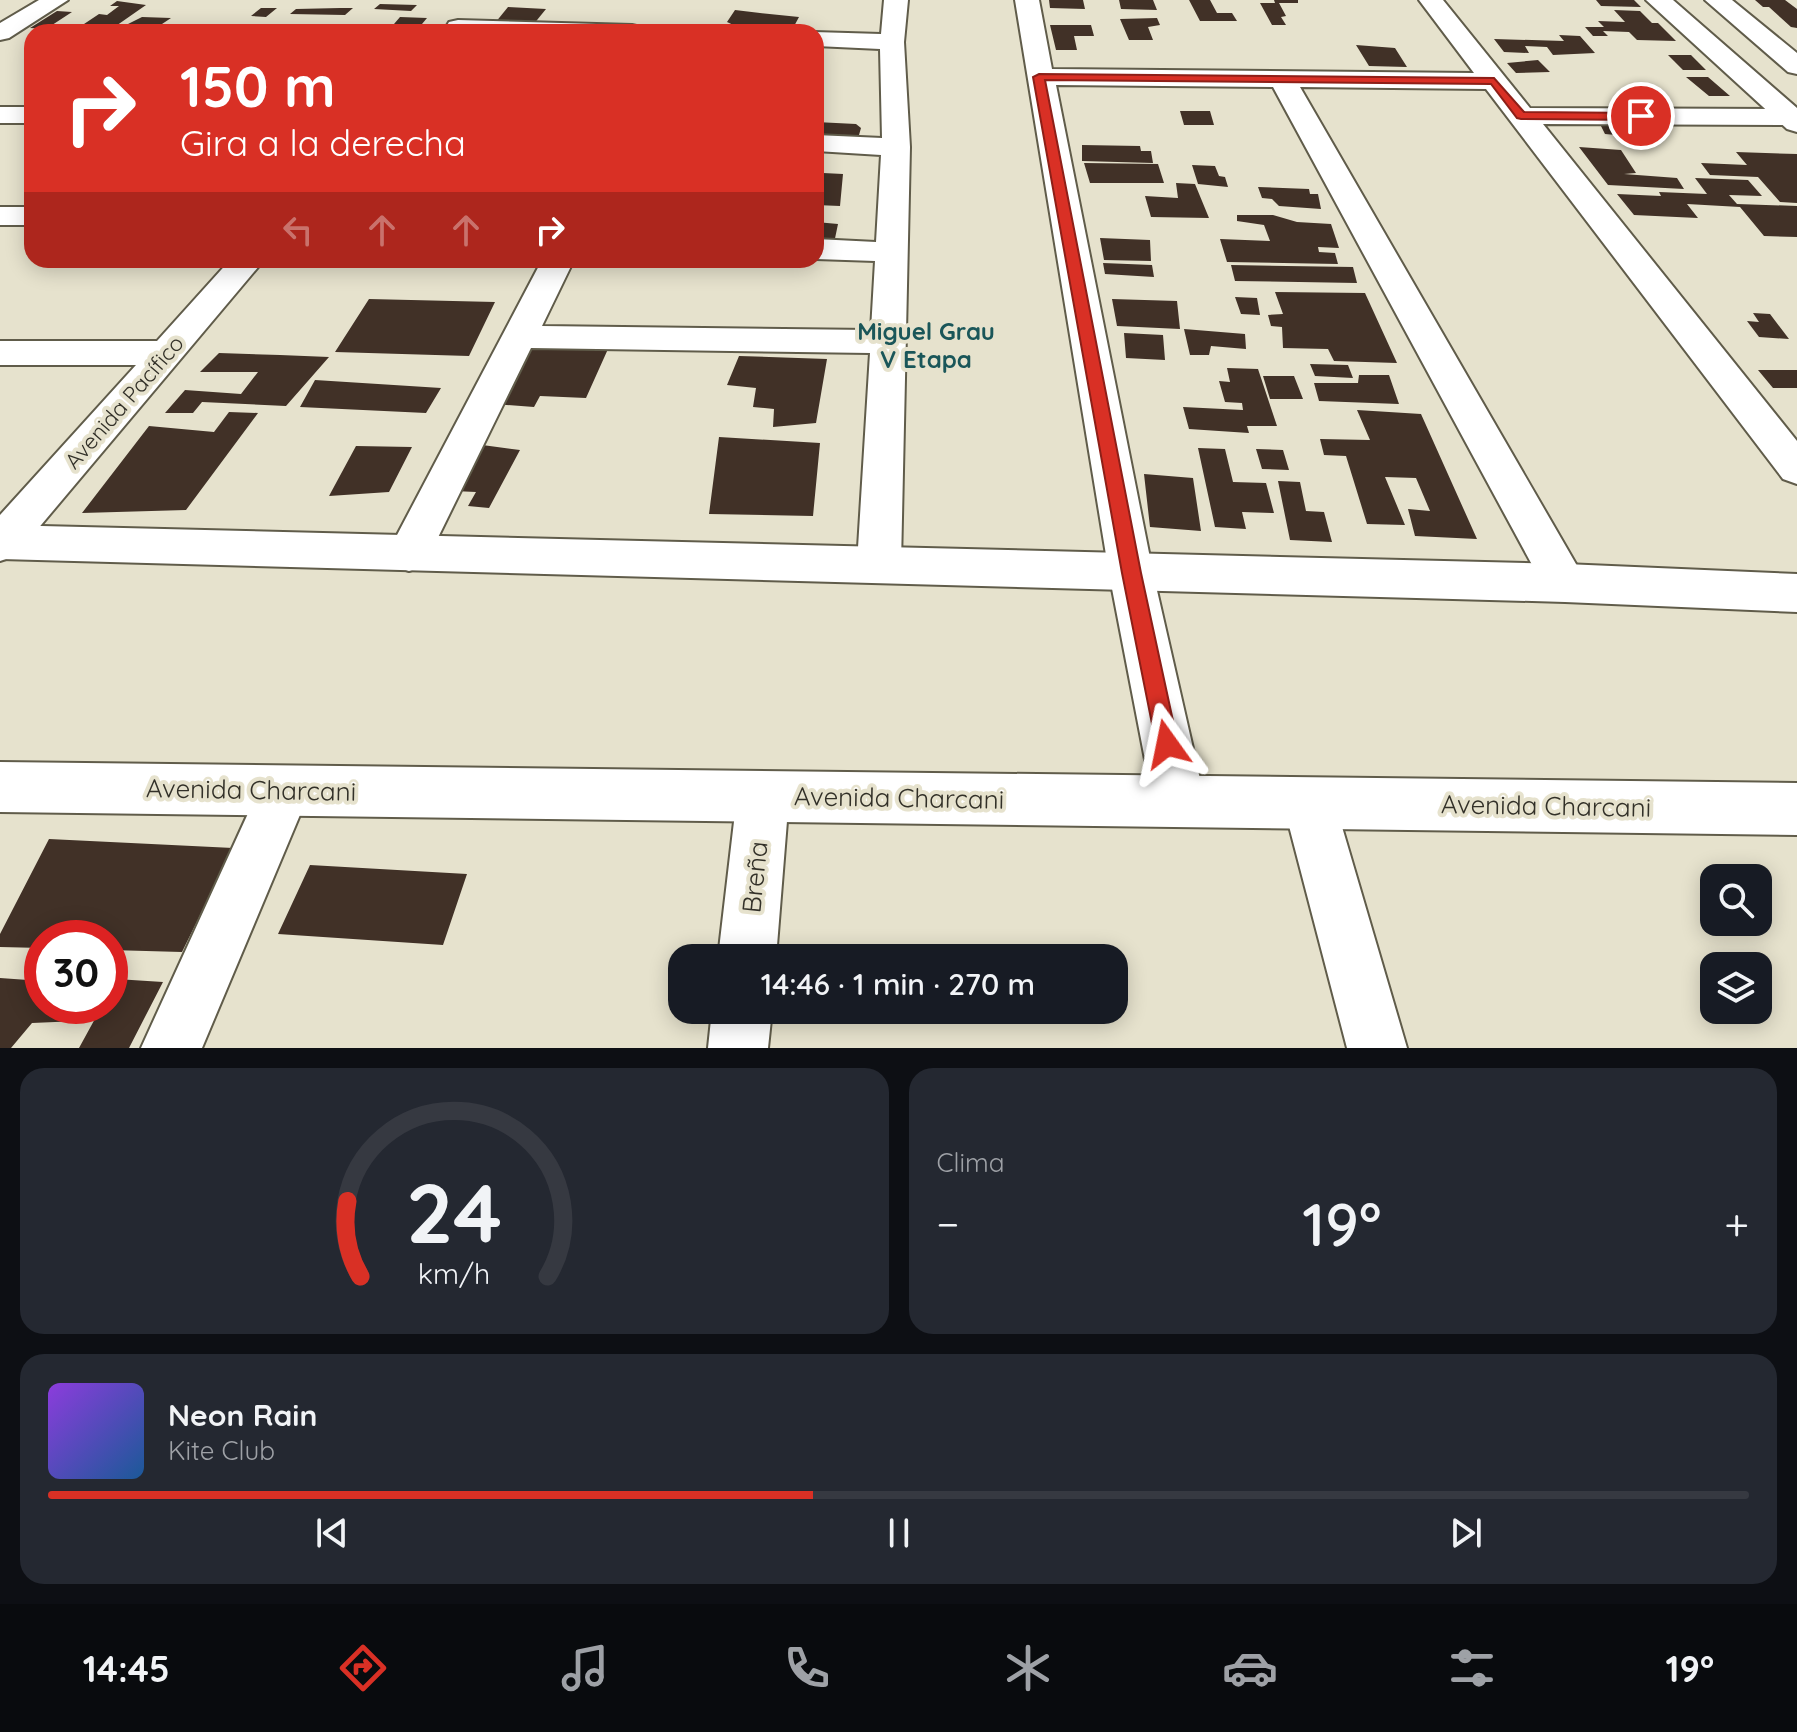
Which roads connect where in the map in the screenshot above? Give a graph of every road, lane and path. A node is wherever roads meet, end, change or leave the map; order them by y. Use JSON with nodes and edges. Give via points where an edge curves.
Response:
{"nodes":[{"id":1,"x":56,"y":0,"type":"edge"},
{"id":2,"x":480,"y":0,"type":"edge"},
{"id":3,"x":896,"y":0,"type":"edge"},
{"id":4,"x":1027,"y":0,"type":"edge"},
{"id":5,"x":1431,"y":0,"type":"edge"},
{"id":6,"x":1658,"y":0,"type":"edge"},
{"id":7,"x":1717,"y":0,"type":"edge"},
{"id":8,"x":460,"y":24,"type":"edge"},
{"id":9,"x":0,"y":34,"type":"edge"},
{"id":10,"x":24,"y":35,"type":"edge"},
{"id":11,"x":824,"y":39,"type":"edge"},
{"id":12,"x":892,"y":42,"type":"junction"},
{"id":13,"x":1797,"y":66,"type":"edge"},
{"id":14,"x":1039,"y":77,"type":"junction"},
{"id":15,"x":1282,"y":79,"type":"junction"},
{"id":16,"x":1494,"y":81,"type":"junction"},
{"id":17,"x":0,"y":115,"type":"edge"},
{"id":18,"x":24,"y":115,"type":"edge"},
{"id":19,"x":1521,"y":116,"type":"junction"},
{"id":20,"x":1795,"y":119,"type":"edge"},
{"id":21,"x":824,"y":143,"type":"edge"},
{"id":22,"x":896,"y":147,"type":"junction"},
{"id":23,"x":0,"y":216,"type":"edge"},
{"id":24,"x":24,"y":216,"type":"edge"},
{"id":25,"x":824,"y":249,"type":"edge"},
{"id":26,"x":891,"y":252,"type":"junction"},
{"id":27,"x":241,"y":268,"type":"edge"},
{"id":28,"x":554,"y":268,"type":"edge"},
{"id":29,"x":519,"y":336,"type":"junction"},
{"id":30,"x":887,"y":342,"type":"junction"},
{"id":31,"x":0,"y":353,"type":"edge"},
{"id":32,"x":167,"y":353,"type":"junction"},
{"id":33,"x":1797,"y":469,"type":"edge"},
{"id":34,"x":0,"y":543,"type":"edge"},
{"id":35,"x":409,"y":554,"type":"junction"},
{"id":36,"x":879,"y":564,"type":"junction"},
{"id":37,"x":1131,"y":573,"type":"junction"},
{"id":38,"x":1565,"y":583,"type":"junction"},
{"id":39,"x":1797,"y":593,"type":"edge"},
{"id":40,"x":0,"y":787,"type":"edge"},
{"id":41,"x":284,"y":791,"type":"junction"},
{"id":42,"x":763,"y":796,"type":"junction"},
{"id":43,"x":1179,"y":801,"type":"junction"},
{"id":44,"x":1309,"y":803,"type":"junction"},
{"id":45,"x":1797,"y":809,"type":"edge"},
{"id":46,"x":748,"y":944,"type":"edge"},
{"id":47,"x":741,"y":1024,"type":"edge"},
{"id":48,"x":171,"y":1048,"type":"edge"},
{"id":49,"x":738,"y":1048,"type":"edge"},
{"id":50,"x":1377,"y":1048,"type":"edge"}],
"edges":[{"from":1,"to":9,"type":"street"},
{"from":2,"to":8,"type":"street"},
{"from":3,"to":12,"type":"street"},
{"from":4,"to":14,"type":"street"},
{"from":5,"to":16,"type":"street"},
{"from":6,"to":20,"type":"street"},
{"from":7,"to":13,"type":"street"},
{"from":9,"to":10,"type":"street"},
{"from":11,"to":12,"type":"street"},
{"from":12,"to":22,"type":"street"},
{"from":14,"to":15,"type":"street"},
{"from":14,"to":37,"type":"street"},
{"from":15,"to":16,"type":"street"},
{"from":15,"to":38,"type":"street"},
{"from":16,"to":19,"type":"street"},
{"from":17,"to":18,"type":"street"},
{"from":19,"to":20,"type":"street"},
{"from":19,"to":33,"type":"street"},
{"from":21,"to":22,"type":"street"},
{"from":22,"to":26,"type":"street"},
{"from":23,"to":24,"type":"street"},
{"from":25,"to":26,"type":"street"},
{"from":26,"to":30,"type":"street"},
{"from":27,"to":32,"type":"street","name":"Avenida Pacífico"},
{"from":28,"to":29,"type":"street"},
{"from":29,"to":30,"type":"street"},
{"from":29,"to":35,"type":"street"},
{"from":30,"to":36,"type":"street"},
{"from":31,"to":32,"type":"street"},
{"from":32,"to":34,"type":"street","name":"Avenida Pacífico"},
{"from":34,"to":35,"type":"street"},
{"from":35,"to":36,"type":"street"},
{"from":36,"to":37,"type":"street"},
{"from":37,"to":38,"type":"street"},
{"from":37,"to":43,"type":"street"},
{"from":38,"to":39,"type":"street"},
{"from":40,"to":41,"type":"street","name":"Avenida Charcani"},
{"from":41,"to":42,"type":"street","name":"Avenida Charcani"},
{"from":41,"to":48,"type":"street"},
{"from":42,"to":43,"type":"street","name":"Avenida Charcani"},
{"from":42,"to":46,"type":"street","name":"Breña"},
{"from":43,"to":44,"type":"street","name":"Avenida Charcani"},
{"from":44,"to":45,"type":"street","name":"Avenida Charcani"},
{"from":44,"to":50,"type":"street"},
{"from":47,"to":49,"type":"street"}]}
